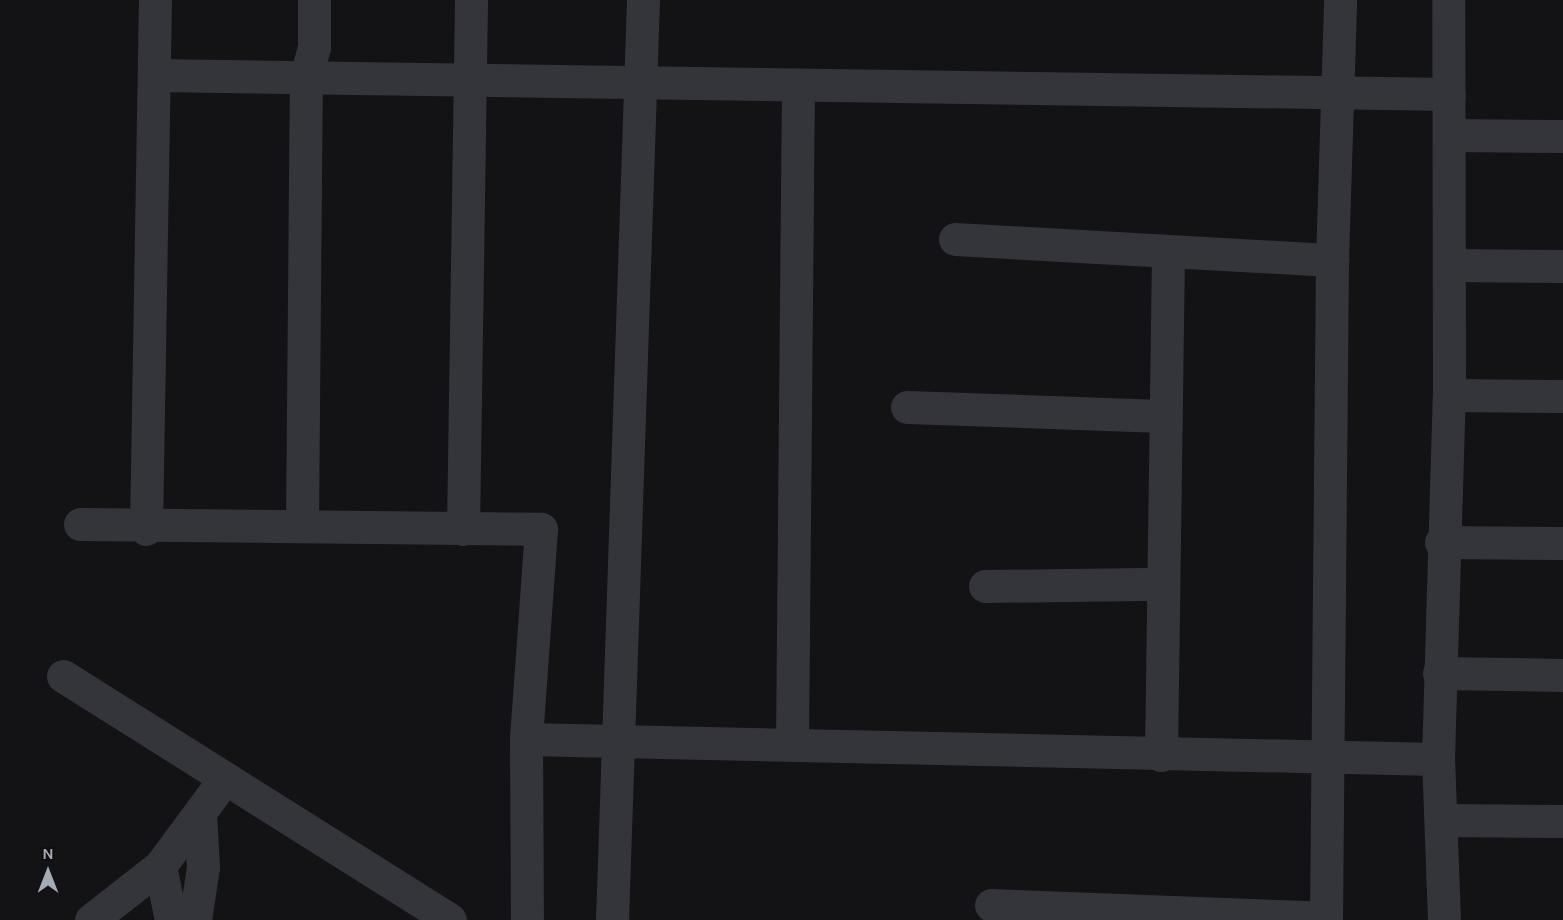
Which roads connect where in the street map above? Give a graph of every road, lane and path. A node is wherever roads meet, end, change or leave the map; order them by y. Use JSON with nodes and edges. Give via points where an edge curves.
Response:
{"nodes":[{"id":1,"x":155,"y":0,"type":"edge"},
{"id":2,"x":314,"y":0,"type":"edge"},
{"id":3,"x":471,"y":0,"type":"edge"},
{"id":4,"x":643,"y":0,"type":"edge"},
{"id":5,"x":1340,"y":0,"type":"edge"},
{"id":6,"x":1448,"y":0,"type":"edge"},
{"id":7,"x":154,"y":75,"type":"junction"},
{"id":8,"x":306,"y":77,"type":"junction"},
{"id":9,"x":468,"y":80,"type":"junction"},
{"id":10,"x":642,"y":83,"type":"junction"},
{"id":11,"x":798,"y":86,"type":"junction"},
{"id":12,"x":1338,"y":94,"type":"junction"},
{"id":13,"x":1449,"y":94,"type":"junction"},
{"id":14,"x":1450,"y":135,"type":"junction"},
{"id":15,"x":1563,"y":136,"type":"edge"},
{"id":16,"x":955,"y":239,"type":"dead end"},
{"id":17,"x":1168,"y":252,"type":"junction"},
{"id":18,"x":1332,"y":260,"type":"junction"},
{"id":19,"x":1450,"y":265,"type":"junction"},
{"id":20,"x":1563,"y":266,"type":"edge"},
{"id":21,"x":1449,"y":395,"type":"junction"},
{"id":22,"x":1563,"y":396,"type":"edge"},
{"id":23,"x":907,"y":407,"type":"dead end"},
{"id":24,"x":1162,"y":416,"type":"junction"},
{"id":25,"x":80,"y":524,"type":"dead end"},
{"id":26,"x":302,"y":524,"type":"junction"},
{"id":27,"x":146,"y":529,"type":"junction"},
{"id":28,"x":463,"y":529,"type":"junction"},
{"id":29,"x":1441,"y":542,"type":"junction"},
{"id":30,"x":1563,"y":543,"type":"edge"},
{"id":31,"x":1161,"y":584,"type":"junction"},
{"id":32,"x":985,"y":586,"type":"dead end"},
{"id":33,"x":1439,"y":674,"type":"junction"},
{"id":34,"x":63,"y":675,"type":"dead end"},
{"id":35,"x":1563,"y":675,"type":"edge"},
{"id":36,"x":526,"y":739,"type":"junction"},
{"id":37,"x":621,"y":740,"type":"junction"},
{"id":38,"x":792,"y":742,"type":"junction"},
{"id":39,"x":1161,"y":755,"type":"junction"},
{"id":40,"x":1329,"y":756,"type":"junction"},
{"id":41,"x":1438,"y":759,"type":"junction"},
{"id":42,"x":225,"y":778,"type":"junction"},
{"id":43,"x":200,"y":813,"type":"junction"},
{"id":44,"x":1441,"y":820,"type":"junction"},
{"id":45,"x":1563,"y":821,"type":"edge"},
{"id":46,"x":160,"y":866,"type":"junction"},
{"id":47,"x":991,"y":905,"type":"dead end"},
{"id":48,"x":1326,"y":919,"type":"edge"},
{"id":49,"x":91,"y":920,"type":"edge"},
{"id":50,"x":171,"y":920,"type":"edge"},
{"id":51,"x":195,"y":920,"type":"edge"},
{"id":52,"x":450,"y":920,"type":"edge"},
{"id":53,"x":527,"y":920,"type":"edge"},
{"id":54,"x":612,"y":920,"type":"edge"},
{"id":55,"x":1444,"y":920,"type":"edge"}],
"edges":[{"from":1,"to":7,"type":"street"},
{"from":2,"to":8,"type":"street","via":[[314,47]]},
{"from":3,"to":9,"type":"street"},
{"from":4,"to":10,"type":"street"},
{"from":5,"to":12,"type":"street"},
{"from":6,"to":13,"type":"street"},
{"from":7,"to":8,"type":"street"},
{"from":7,"to":27,"type":"street"},
{"from":8,"to":9,"type":"street"},
{"from":8,"to":26,"type":"street"},
{"from":9,"to":10,"type":"street"},
{"from":9,"to":28,"type":"street"},
{"from":10,"to":11,"type":"street"},
{"from":10,"to":37,"type":"street"},
{"from":11,"to":12,"type":"street"},
{"from":11,"to":38,"type":"street"},
{"from":12,"to":13,"type":"street"},
{"from":12,"to":18,"type":"street"},
{"from":13,"to":14,"type":"street"},
{"from":14,"to":15,"type":"street"},
{"from":14,"to":19,"type":"street"},
{"from":16,"to":17,"type":"street"},
{"from":17,"to":18,"type":"street"},
{"from":17,"to":24,"type":"street"},
{"from":18,"to":40,"type":"street"},
{"from":19,"to":20,"type":"street"},
{"from":19,"to":21,"type":"street"},
{"from":21,"to":22,"type":"street"},
{"from":21,"to":29,"type":"street"},
{"from":23,"to":24,"type":"street"},
{"from":24,"to":31,"type":"street"},
{"from":25,"to":27,"type":"street"},
{"from":26,"to":27,"type":"street"},
{"from":26,"to":28,"type":"street"},
{"from":28,"to":36,"type":"street","via":[[542,529]]},
{"from":29,"to":30,"type":"street"},
{"from":29,"to":33,"type":"street"},
{"from":31,"to":32,"type":"street"},
{"from":31,"to":39,"type":"street"},
{"from":33,"to":35,"type":"street"},
{"from":33,"to":41,"type":"street"},
{"from":34,"to":42,"type":"street"},
{"from":36,"to":37,"type":"street"},
{"from":36,"to":53,"type":"street"},
{"from":37,"to":38,"type":"street"},
{"from":37,"to":54,"type":"street"},
{"from":38,"to":39,"type":"street"},
{"from":39,"to":40,"type":"street"},
{"from":40,"to":41,"type":"street"},
{"from":40,"to":48,"type":"street"},
{"from":41,"to":44,"type":"street"},
{"from":42,"to":43,"type":"street"},
{"from":42,"to":52,"type":"street"},
{"from":43,"to":46,"type":"street"},
{"from":43,"to":51,"type":"street","via":[[203,867]]},
{"from":44,"to":45,"type":"street"},
{"from":44,"to":55,"type":"street"},
{"from":46,"to":49,"type":"street"},
{"from":46,"to":50,"type":"street"},
{"from":47,"to":48,"type":"street"}]}
